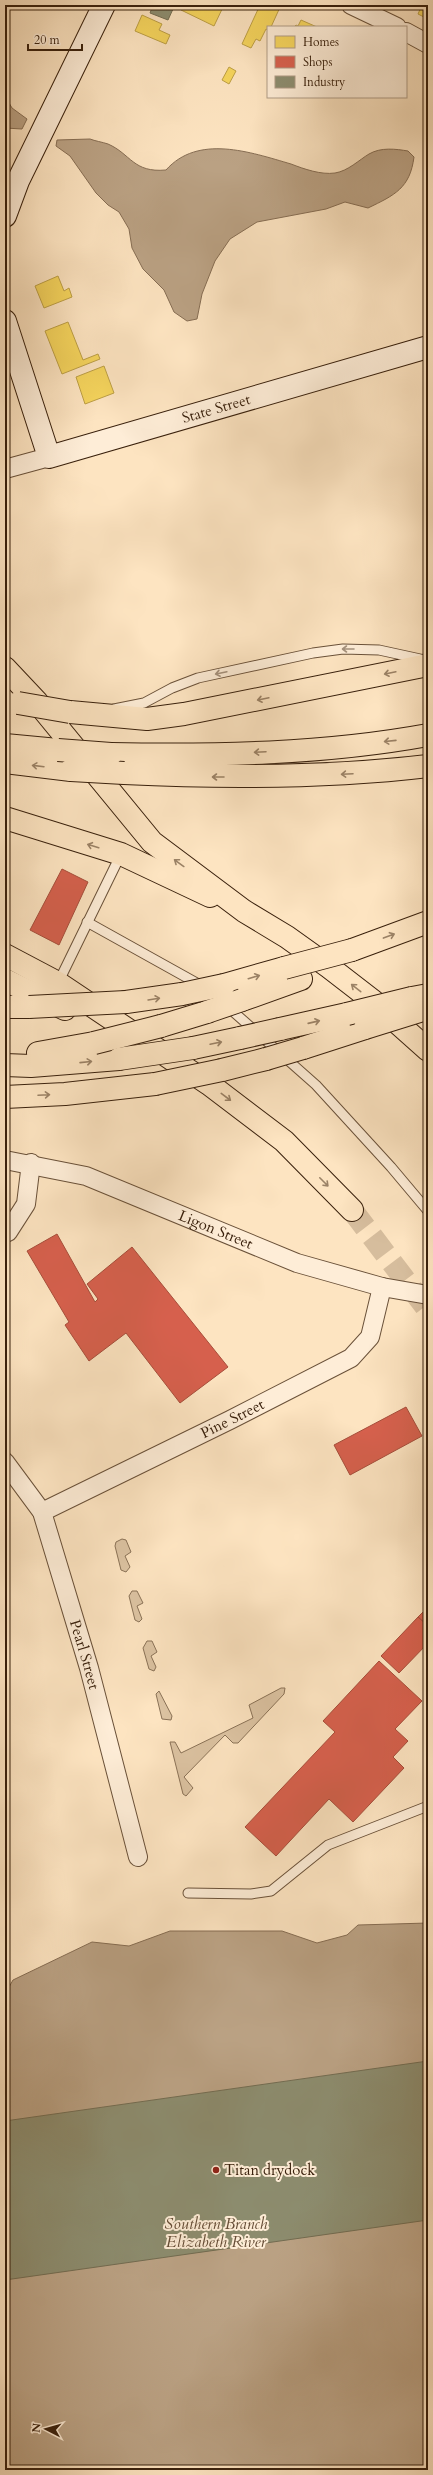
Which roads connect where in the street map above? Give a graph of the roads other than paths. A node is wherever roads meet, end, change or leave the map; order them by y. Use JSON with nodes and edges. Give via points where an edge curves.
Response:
{"nodes":[{"id":1,"x":104,"y":5,"type":"edge"},
{"id":2,"x":351,"y":5,"type":"edge"},
{"id":3,"x":395,"y":26,"type":"edge"},
{"id":4,"x":407,"y":33,"type":"edge"},
{"id":5,"x":428,"y":44,"type":"edge"},
{"id":6,"x":5,"y":216,"type":"edge"},
{"id":7,"x":5,"y":321,"type":"edge"},
{"id":8,"x":428,"y":347,"type":"edge"},
{"id":9,"x":49,"y":457,"type":"junction"},
{"id":10,"x":5,"y":470,"type":"edge"},
{"id":11,"x":428,"y":661,"type":"edge"},
{"id":12,"x":428,"y":665,"type":"edge"},
{"id":13,"x":5,"y":668,"type":"edge"},
{"id":14,"x":12,"y":701,"type":"edge"},
{"id":15,"x":80,"y":714,"type":"junction"},
{"id":16,"x":428,"y":735,"type":"edge"},
{"id":17,"x":5,"y":745,"type":"edge"},
{"id":18,"x":5,"y":762,"type":"edge"},
{"id":19,"x":428,"y":766,"type":"edge"},
{"id":20,"x":5,"y":818,"type":"edge"},
{"id":21,"x":121,"y":854,"type":"junction"},
{"id":22,"x":244,"y":911,"type":"junction"},
{"id":23,"x":87,"y":922,"type":"junction"},
{"id":24,"x":428,"y":922,"type":"edge"},
{"id":25,"x":5,"y":955,"type":"edge"},
{"id":26,"x":293,"y":973,"type":"junction"},
{"id":27,"x":5,"y":980,"type":"edge"},
{"id":28,"x":58,"y":983,"type":"junction"},
{"id":29,"x":424,"y":1003,"type":"edge"},
{"id":30,"x":5,"y":1007,"type":"edge"},
{"id":31,"x":428,"y":1050,"type":"edge"},
{"id":32,"x":5,"y":1058,"type":"edge"},
{"id":33,"x":5,"y":1065,"type":"edge"},
{"id":34,"x":187,"y":1070,"type":"junction"},
{"id":35,"x":5,"y":1097,"type":"edge"},
{"id":36,"x":5,"y":1160,"type":"edge"},
{"id":37,"x":31,"y":1163,"type":"junction"},
{"id":38,"x":352,"y":1210,"type":"tunnel mouth"},
{"id":39,"x":428,"y":1211,"type":"edge"},
{"id":40,"x":5,"y":1233,"type":"edge"},
{"id":41,"x":382,"y":1287,"type":"junction"},
{"id":42,"x":428,"y":1295,"type":"edge"},
{"id":43,"x":5,"y":1462,"type":"edge"},
{"id":44,"x":42,"y":1512,"type":"junction"},
{"id":45,"x":428,"y":1806,"type":"edge"},
{"id":46,"x":138,"y":1857,"type":"dead end"},
{"id":47,"x":188,"y":1893,"type":"dead end"}],
"edges":[{"from":1,"to":6,"type":"street","via":[[18,181]]},
{"from":2,"to":3,"type":"street"},
{"from":4,"to":5,"type":"street"},
{"from":7,"to":9,"type":"street"},
{"from":8,"to":9,"type":"street","name":"State Street"},
{"from":9,"to":10,"type":"street","name":"State Street"},
{"from":11,"to":15,"type":"lane","one_way":true,"via":[[408,654],[379,650],[343,649],[313,653],[198,678],[144,703]]},
{"from":12,"to":15,"type":"highway","one_way":true,"via":[[184,714],[147,719]]},
{"from":22,"to":13,"type":"highway","one_way":true,"via":[[152,842],[37,702]]},
{"from":14,"to":15,"type":"highway","bridge":true},
{"from":16,"to":17,"type":"highway","one_way":true,"bridge":true,"via":[[316,749],[246,753],[111,754]]},
{"from":19,"to":18,"type":"highway","one_way":true,"bridge":true,"via":[[375,772],[265,778],[72,770]]},
{"from":21,"to":20,"type":"highway","one_way":true},
{"from":21,"to":22,"type":"highway"},
{"from":21,"to":23,"type":"lane"},
{"from":31,"to":22,"type":"highway","one_way":true,"via":[[373,1001],[329,967]]},
{"from":23,"to":28,"type":"lane"},
{"from":23,"to":39,"type":"lane","via":[[162,962],[215,996],[316,1085],[391,1166]]},
{"from":26,"to":24,"type":"highway","one_way":true,"bridge":true},
{"from":25,"to":28,"type":"highway"},
{"from":30,"to":26,"type":"highway","one_way":true,"bridge":true,"via":[[126,1002]]},
{"from":26,"to":32,"type":"highway","bridge":true,"via":[[242,1000],[162,1026],[94,1043]]},
{"from":27,"to":34,"type":"highway"},
{"from":28,"to":34,"type":"highway"},
{"from":33,"to":29,"type":"highway","one_way":true,"bridge":true,"via":[[31,1066],[119,1059],[193,1048],[348,1014]]},
{"from":35,"to":29,"type":"highway","one_way":true,"bridge":true,"via":[[65,1094],[155,1084],[222,1070],[365,1028]]},
{"from":34,"to":38,"type":"highway","one_way":true,"via":[[284,1141]]},
{"from":36,"to":37,"type":"street","name":"Ligon Street"},
{"from":37,"to":40,"type":"street","via":[[26,1204]]},
{"from":37,"to":41,"type":"street","name":"Ligon Street","via":[[86,1176],[297,1263]]},
{"from":41,"to":42,"type":"street","name":"Ligon Street"},
{"from":41,"to":44,"type":"street","name":"Pine Street","via":[[370,1337],[350,1358]]},
{"from":43,"to":44,"type":"street","name":"Pearl Street"},
{"from":44,"to":46,"type":"street","name":"Pearl Street","via":[[89,1668]]},
{"from":45,"to":47,"type":"lane","via":[[328,1845],[271,1891],[251,1894]]}]}
